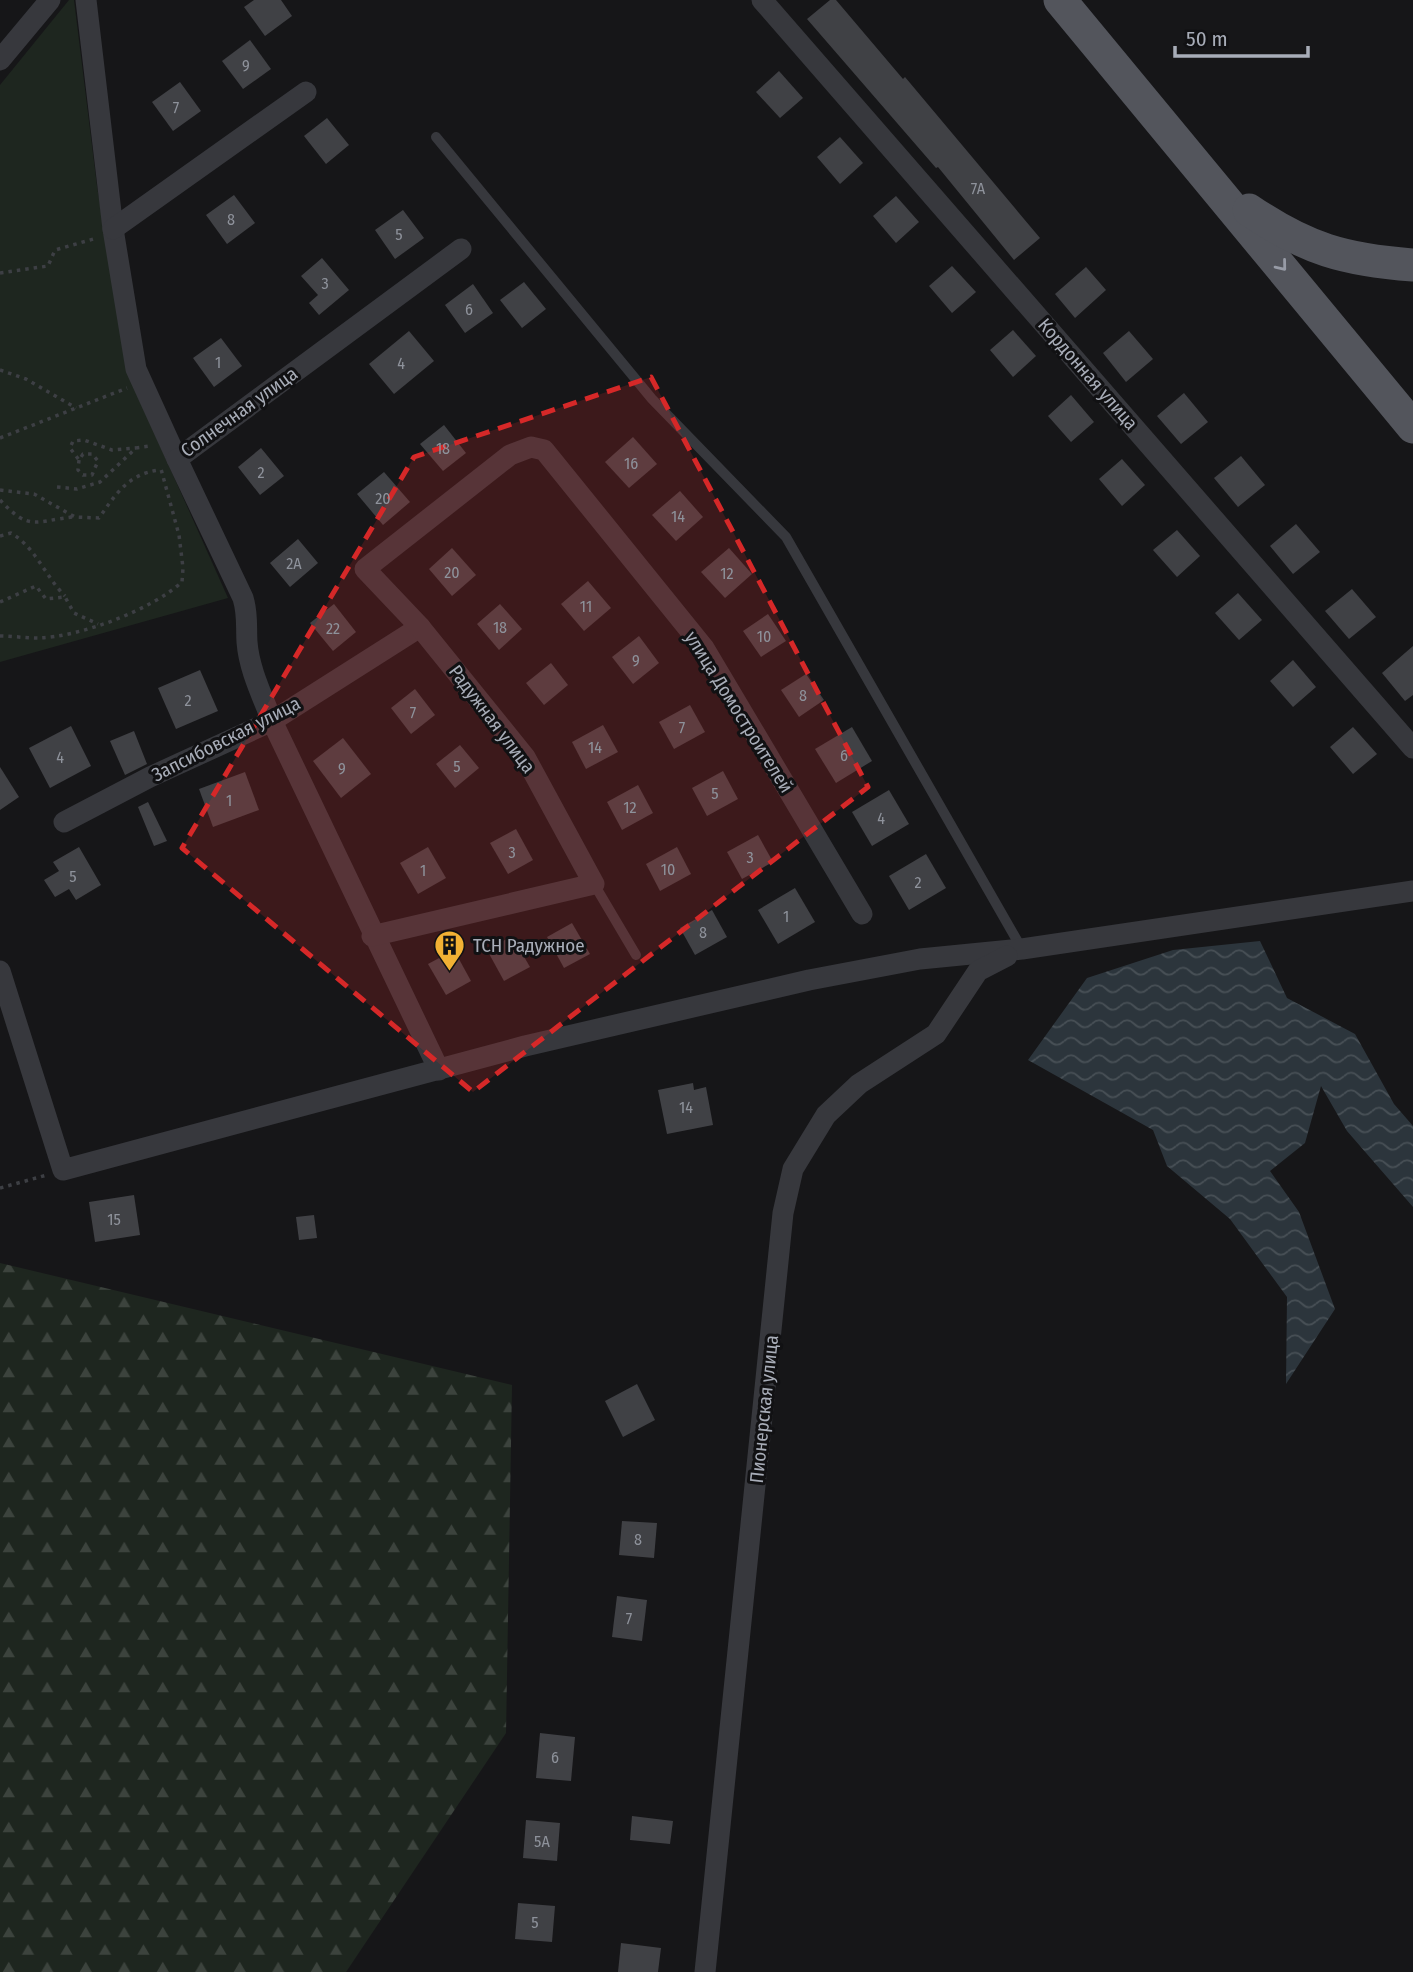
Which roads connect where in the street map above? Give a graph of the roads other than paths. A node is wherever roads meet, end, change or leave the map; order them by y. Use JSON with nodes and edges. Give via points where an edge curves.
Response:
{"nodes":[{"id":1,"x":50,"y":0,"type":"edge"},
{"id":2,"x":86,"y":0,"type":"edge"},
{"id":3,"x":762,"y":0,"type":"edge"},
{"id":4,"x":1060,"y":0,"type":"edge"},
{"id":5,"x":0,"y":60,"type":"edge"},
{"id":6,"x":306,"y":92,"type":"dead end"},
{"id":7,"x":436,"y":137,"type":"dead end"},
{"id":8,"x":1208,"y":175,"type":"junction"},
{"id":9,"x":114,"y":236,"type":"junction"},
{"id":10,"x":461,"y":249,"type":"dead end"},
{"id":11,"x":1413,"y":265,"type":"edge"},
{"id":12,"x":1413,"y":427,"type":"edge"},
{"id":13,"x":510,"y":455,"type":"joint"},
{"id":14,"x":168,"y":465,"type":"junction"},
{"id":15,"x":420,"y":627,"type":"junction"},
{"id":16,"x":272,"y":720,"type":"junction"},
{"id":17,"x":1413,"y":748,"type":"edge"},
{"id":18,"x":64,"y":822,"type":"dead end"},
{"id":19,"x":594,"y":884,"type":"junction"},
{"id":20,"x":1413,"y":891,"type":"edge"},
{"id":21,"x":862,"y":914,"type":"dead end"},
{"id":22,"x":372,"y":936,"type":"junction"},
{"id":23,"x":1021,"y":949,"type":"junction"},
{"id":24,"x":636,"y":955,"type":"dead end"},
{"id":25,"x":0,"y":971,"type":"edge"},
{"id":26,"x":439,"y":1070,"type":"junction"},
{"id":27,"x":705,"y":1972,"type":"edge"}],
"edges":[{"from":1,"to":5,"type":"street"},
{"from":2,"to":9,"type":"street","name":"Солнечная улица"},
{"from":3,"to":17,"type":"street","name":"Кордонная улица"},
{"from":4,"to":8,"type":"main road"},
{"from":6,"to":9,"type":"street"},
{"from":7,"to":23,"type":"lane","via":[[652,399],[786,537]]},
{"from":8,"to":11,"type":"main road","via":[[1250,210],[1314,248],[1367,261]]},
{"from":8,"to":12,"type":"main road","one_way":true},
{"from":9,"to":14,"type":"street","name":"Солнечная улица","via":[[136,369],[166,435]]},
{"from":10,"to":14,"type":"street","name":"Солнечная улица"},
{"from":13,"to":15,"type":"street","name":"Радужная улица","via":[[365,569]]},
{"from":13,"to":21,"type":"street","name":"улица Домостроителей","via":[[531,447],[544,450],[704,648]]},
{"from":14,"to":16,"type":"street","via":[[243,598],[252,669]]},
{"from":15,"to":16,"type":"street","name":"Запсибовская улица"},
{"from":15,"to":19,"type":"street","name":"Радужная улица","via":[[525,757]]},
{"from":16,"to":18,"type":"street","name":"Запсибовская улица"},
{"from":16,"to":22,"type":"street"},
{"from":19,"to":22,"type":"street"},
{"from":19,"to":24,"type":"lane"},
{"from":20,"to":23,"type":"street"},
{"from":22,"to":26,"type":"street"},
{"from":23,"to":26,"type":"street","via":[[920,959],[809,980],[525,1045]]},
{"from":23,"to":27,"type":"street","name":"Пионерская улица","via":[[978,971],[936,1034],[859,1084],[827,1115],[793,1169],[783,1213]]},
{"from":25,"to":26,"type":"street","via":[[63,1170]]}]}
